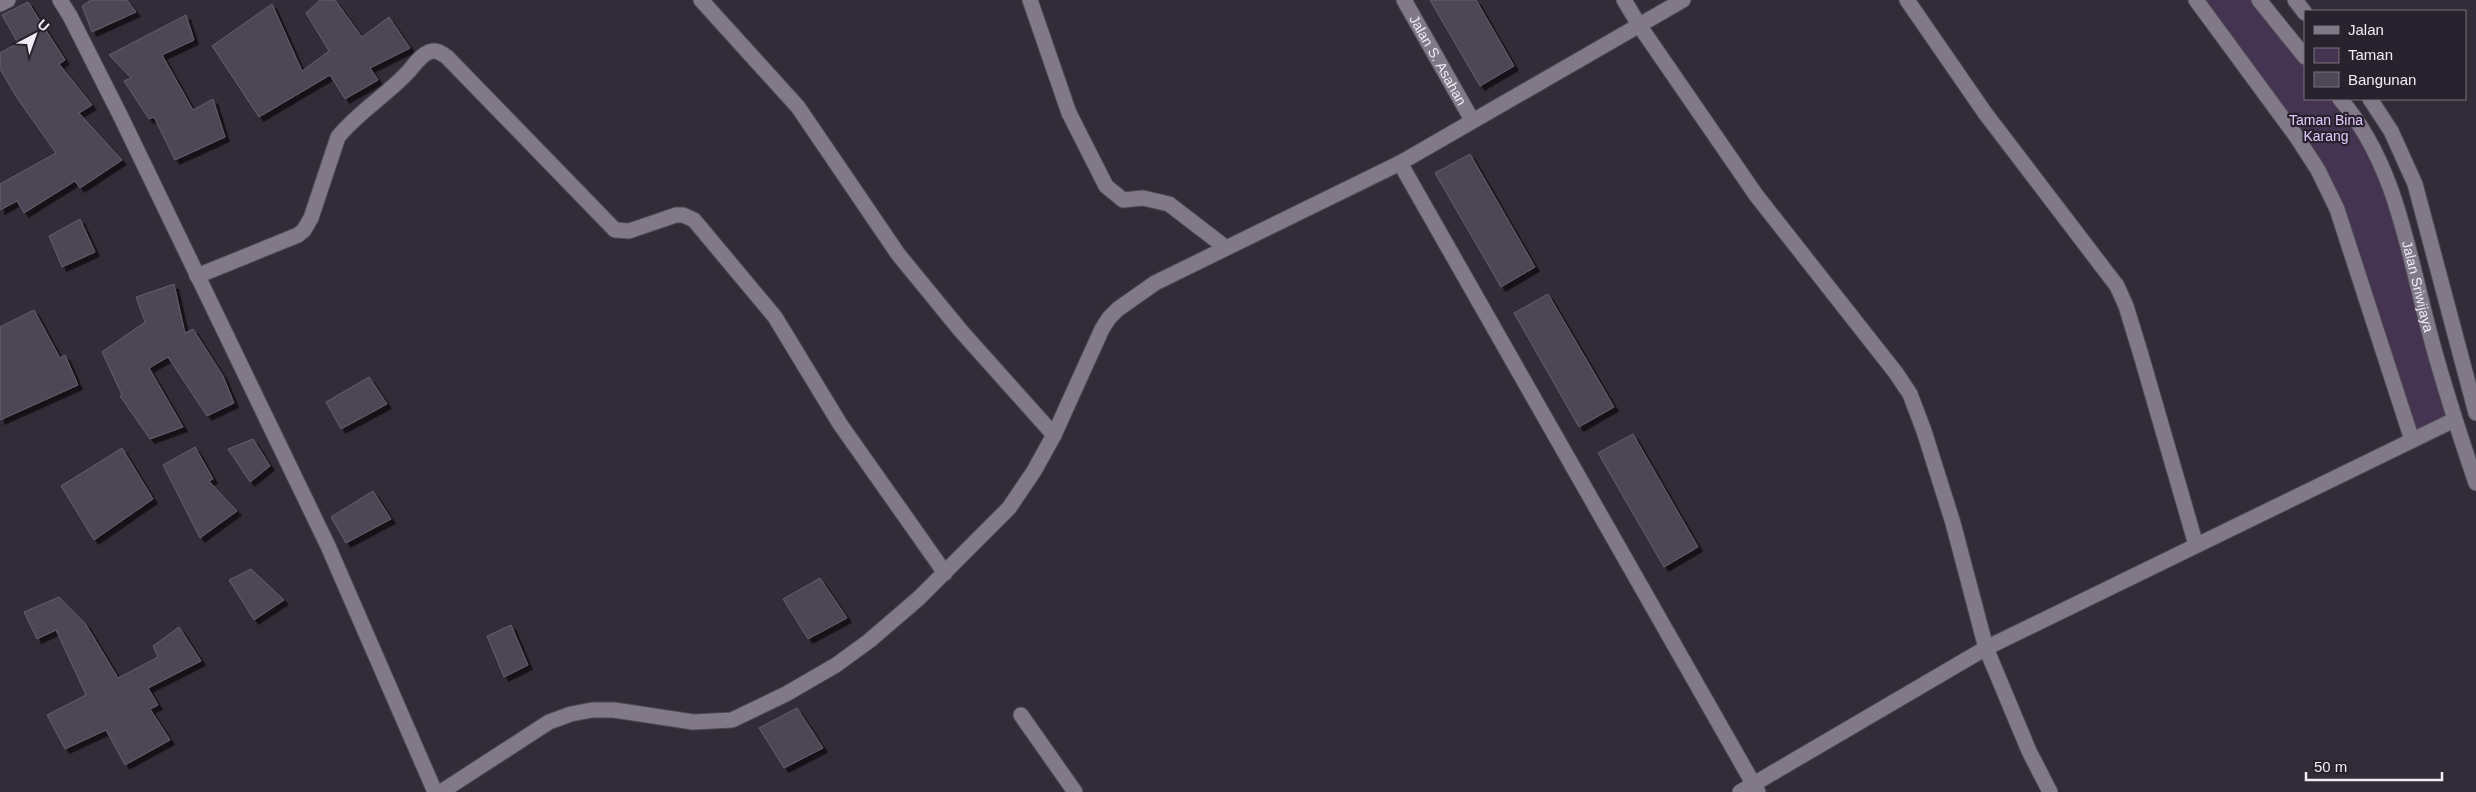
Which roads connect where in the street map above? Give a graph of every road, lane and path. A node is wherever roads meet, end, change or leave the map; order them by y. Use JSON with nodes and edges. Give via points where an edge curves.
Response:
{"nodes":[{"id":1,"x":8,"y":0,"type":"edge"},
{"id":2,"x":60,"y":0,"type":"edge"},
{"id":3,"x":701,"y":0,"type":"edge"},
{"id":4,"x":1030,"y":0,"type":"edge"},
{"id":5,"x":1404,"y":0,"type":"edge"},
{"id":6,"x":1624,"y":0,"type":"edge"},
{"id":7,"x":1683,"y":0,"type":"edge"},
{"id":8,"x":1907,"y":0,"type":"edge"},
{"id":9,"x":2196,"y":0,"type":"edge"},
{"id":10,"x":2259,"y":0,"type":"edge"},
{"id":11,"x":2295,"y":0,"type":"edge"},
{"id":12,"x":0,"y":4,"type":"edge"},
{"id":13,"x":2304,"y":12,"type":"edge"},
{"id":14,"x":1638,"y":25,"type":"junction"},
{"id":15,"x":2304,"y":56,"type":"edge"},
{"id":16,"x":2341,"y":100,"type":"edge"},
{"id":17,"x":2371,"y":100,"type":"edge"},
{"id":18,"x":1472,"y":120,"type":"junction"},
{"id":19,"x":1400,"y":163,"type":"junction"},
{"id":20,"x":1225,"y":247,"type":"junction"},
{"id":21,"x":197,"y":276,"type":"junction"},
{"id":22,"x":2451,"y":318,"type":"junction"},
{"id":23,"x":2427,"y":324,"type":"junction"},
{"id":24,"x":2476,"y":413,"type":"edge"},
{"id":25,"x":2454,"y":420,"type":"junction"},
{"id":26,"x":1054,"y":435,"type":"junction"},
{"id":27,"x":2412,"y":440,"type":"junction"},
{"id":28,"x":2476,"y":483,"type":"edge"},
{"id":29,"x":2196,"y":545,"type":"junction"},
{"id":30,"x":945,"y":573,"type":"junction"},
{"id":31,"x":1986,"y":648,"type":"junction"},
{"id":32,"x":1021,"y":715,"type":"dead end"},
{"id":33,"x":1756,"y":788,"type":"edge"},
{"id":34,"x":435,"y":792,"type":"edge"},
{"id":35,"x":441,"y":792,"type":"edge"},
{"id":36,"x":1075,"y":792,"type":"edge"},
{"id":37,"x":1740,"y":792,"type":"edge"},
{"id":38,"x":2050,"y":792,"type":"edge"}],
"edges":[{"from":1,"to":12,"type":"street"},
{"from":2,"to":21,"type":"street","via":[[122,117]]},
{"from":3,"to":26,"type":"street","via":[[798,107],[898,254],[961,331]]},
{"from":4,"to":20,"type":"street","via":[[1068,113],[1106,186],[1123,200],[1143,198],[1169,204]]},
{"from":5,"to":18,"type":"street","name":"Jalan S. Asahan"},
{"from":6,"to":14,"type":"street"},
{"from":7,"to":14,"type":"street"},
{"from":8,"to":29,"type":"street","via":[[1985,113],[2117,286],[2141,355]]},
{"from":9,"to":27,"type":"street","via":[[2318,170],[2337,209]]},
{"from":10,"to":15,"type":"street"},
{"from":11,"to":13,"type":"street"},
{"from":14,"to":18,"type":"street"},
{"from":14,"to":31,"type":"street","via":[[1756,195],[1910,394],[1953,523]]},
{"from":16,"to":23,"type":"street","name":"Jalan Sriwijaya","via":[[2374,151],[2401,219]]},
{"from":17,"to":22,"type":"street","name":"Jalan Sriwijaya","via":[[2391,131],[2415,184]]},
{"from":18,"to":19,"type":"street"},
{"from":19,"to":20,"type":"street"},
{"from":19,"to":33,"type":"street"},
{"from":20,"to":26,"type":"street","via":[[1154,283],[1118,308],[1109,318]]},
{"from":21,"to":30,"type":"street","via":[[298,235],[311,218],[338,137],[389,92],[423,56],[430,51],[438,51],[615,230],[629,231],[676,215],[694,220],[775,317],[840,424]]},
{"from":21,"to":34,"type":"street","via":[[328,546]]},
{"from":22,"to":23,"type":"street"},
{"from":22,"to":24,"type":"street","name":"Jalan Sriwijaya"},
{"from":23,"to":25,"type":"street","name":"Jalan Sriwijaya"},
{"from":25,"to":27,"type":"street"},
{"from":25,"to":28,"type":"street","name":"Jalan Sriwijaya"},
{"from":26,"to":30,"type":"street","via":[[1009,508]]},
{"from":27,"to":29,"type":"street"},
{"from":29,"to":31,"type":"street"},
{"from":30,"to":35,"type":"street","via":[[869,641],[836,665],[732,720],[693,722],[614,710],[571,714],[549,722]]},
{"from":31,"to":33,"type":"street"},
{"from":31,"to":38,"type":"street","via":[[2029,751]]},
{"from":32,"to":36,"type":"street"},
{"from":33,"to":37,"type":"street"}]}
